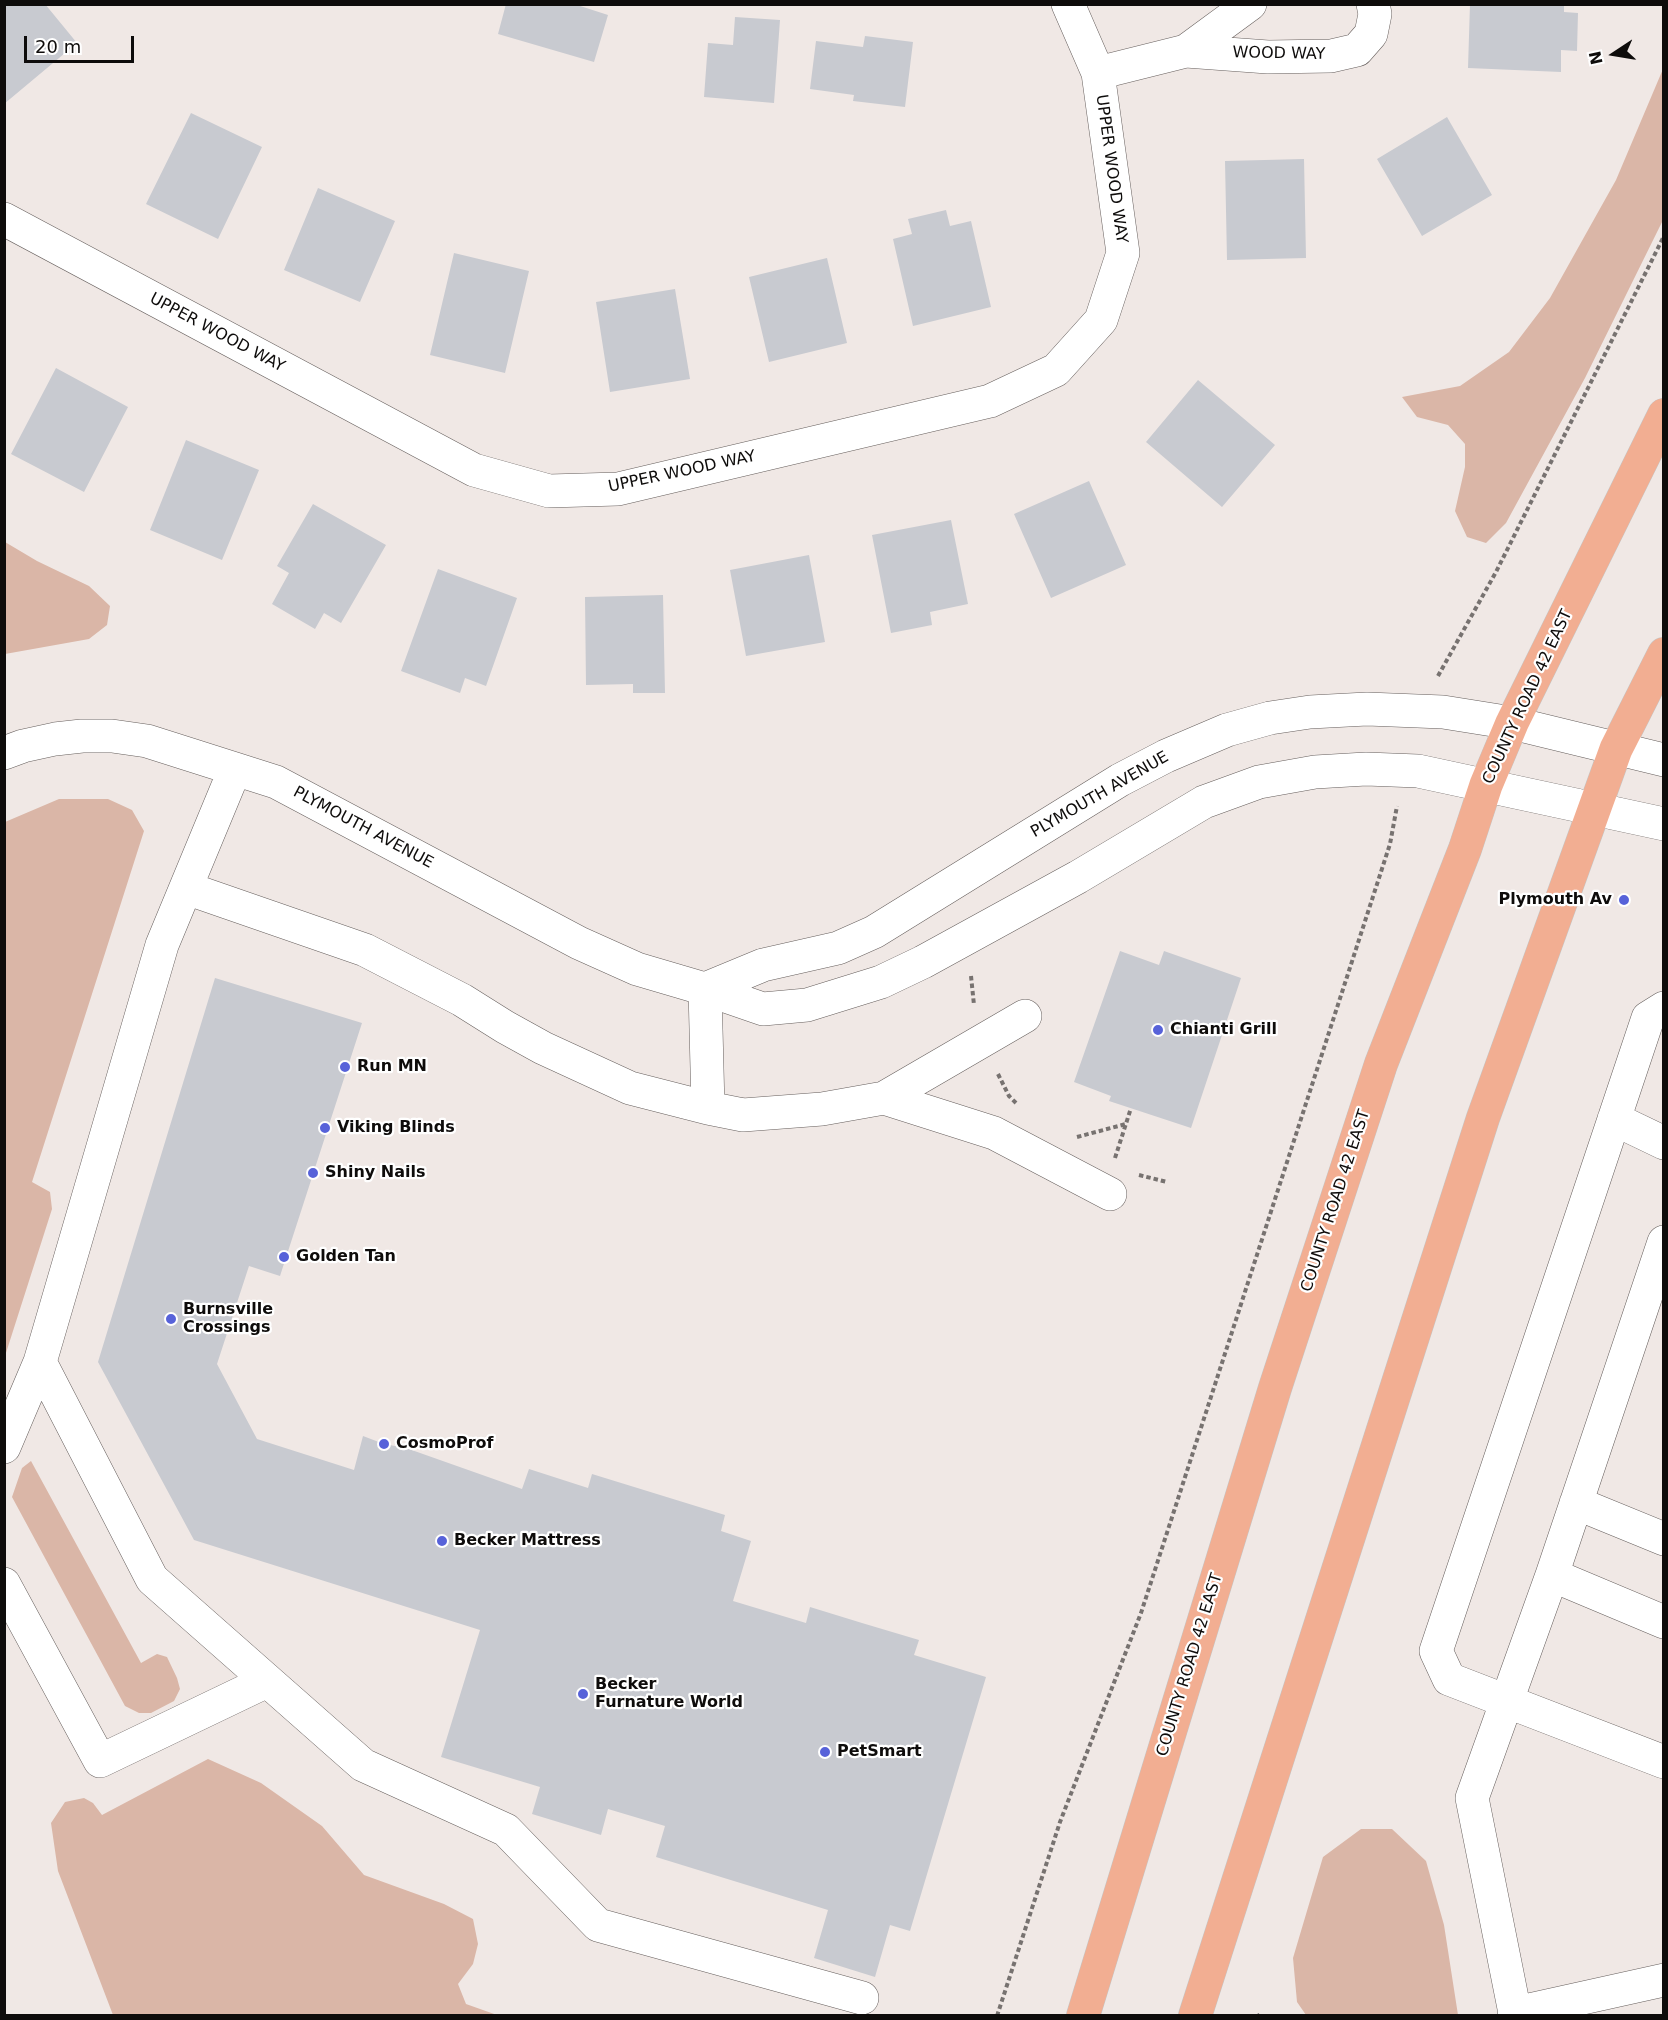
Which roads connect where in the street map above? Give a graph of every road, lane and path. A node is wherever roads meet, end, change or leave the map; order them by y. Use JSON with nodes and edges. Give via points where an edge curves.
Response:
{"nodes":[{"id":1,"x":1068,"y":4,"type":"edge"},
{"id":2,"x":1250,"y":4,"type":"edge"},
{"id":3,"x":1373,"y":4,"type":"edge"},
{"id":4,"x":1186,"y":51,"type":"junction"},
{"id":5,"x":1098,"y":73,"type":"junction"},
{"id":6,"x":4,"y":219,"type":"edge"},
{"id":7,"x":1664,"y":236,"type":"edge"},
{"id":8,"x":1664,"y":415,"type":"edge"},
{"id":9,"x":1664,"y":654,"type":"edge"},
{"id":10,"x":1425,"y":711,"type":"junction"},
{"id":11,"x":1512,"y":723,"type":"junction"},
{"id":12,"x":1616,"y":749,"type":"junction"},
{"id":13,"x":4,"y":753,"type":"edge"},
{"id":14,"x":1664,"y":760,"type":"edge"},
{"id":15,"x":235,"y":769,"type":"junction"},
{"id":16,"x":1404,"y":771,"type":"junction"},
{"id":17,"x":1486,"y":785,"type":"junction"},
{"id":18,"x":1594,"y":808,"type":"junction"},
{"id":19,"x":1664,"y":824,"type":"edge"},
{"id":20,"x":186,"y":888,"type":"junction"},
{"id":21,"x":971,"y":976,"type":"dead end"},
{"id":22,"x":705,"y":989,"type":"junction"},
{"id":23,"x":1664,"y":1008,"type":"edge"},
{"id":24,"x":1025,"y":1016,"type":"dead end"},
{"id":25,"x":982,"y":1040,"type":"junction"},
{"id":26,"x":884,"y":1098,"type":"junction"},
{"id":27,"x":708,"y":1108,"type":"junction"},
{"id":28,"x":1131,"y":1108,"type":"dead end"},
{"id":29,"x":1022,"y":1109,"type":"dead end"},
{"id":30,"x":1614,"y":1119,"type":"junction"},
{"id":31,"x":1664,"y":1143,"type":"edge"},
{"id":32,"x":1111,"y":1181,"type":"junction"},
{"id":33,"x":1167,"y":1182,"type":"dead end"},
{"id":34,"x":1664,"y":1242,"type":"edge"},
{"id":35,"x":40,"y":1362,"type":"junction"},
{"id":36,"x":4,"y":1447,"type":"edge"},
{"id":37,"x":1576,"y":1503,"type":"junction"},
{"id":38,"x":1664,"y":1539,"type":"edge"},
{"id":39,"x":1552,"y":1575,"type":"junction"},
{"id":40,"x":4,"y":1584,"type":"edge"},
{"id":41,"x":1664,"y":1623,"type":"edge"},
{"id":42,"x":267,"y":1681,"type":"junction"},
{"id":43,"x":1506,"y":1700,"type":"junction"},
{"id":44,"x":1664,"y":1762,"type":"edge"},
{"id":45,"x":1664,"y":1980,"type":"edge"},
{"id":46,"x":862,"y":1998,"type":"dead end"},
{"id":47,"x":1515,"y":2014,"type":"edge"},
{"id":48,"x":997,"y":2016,"type":"edge"},
{"id":49,"x":1083,"y":2016,"type":"edge"},
{"id":50,"x":1195,"y":2016,"type":"edge"}],
"edges":[{"from":1,"to":5,"type":"street"},
{"from":2,"to":4,"type":"street","name":"WOOD WAY"},
{"from":3,"to":4,"type":"street","name":"WOOD WAY","via":[[1371,34],[1357,50],[1331,56],[1268,57]]},
{"from":4,"to":5,"type":"street","name":"WOOD WAY"},
{"from":5,"to":6,"type":"street","name":"UPPER WOOD WAY","via":[[1123,254],[1101,320],[1056,370],[990,401],[618,489],[549,491],[474,470]]},
{"from":7,"to":10,"type":"path","via":[[1496,572],[1436,680]]},
{"from":8,"to":11,"type":"highway","name":"COUNTY ROAD 42 EAST"},
{"from":9,"to":12,"type":"highway"},
{"from":10,"to":11,"type":"street","name":"PLYMOUTH AVENUE"},
{"from":10,"to":22,"type":"street","name":"PLYMOUTH AVENUE","via":[[1310,712],[1227,730],[1120,780],[874,932],[838,948],[763,965]]},
{"from":11,"to":12,"type":"street","name":"PLYMOUTH AVENUE"},
{"from":11,"to":17,"type":"highway","name":"COUNTY ROAD 42 EAST"},
{"from":12,"to":14,"type":"street","name":"PLYMOUTH AVENUE"},
{"from":12,"to":18,"type":"highway"},
{"from":13,"to":15,"type":"street","name":"PLYMOUTH AVENUE","via":[[55,739],[112,736],[147,741]]},
{"from":15,"to":20,"type":"street"},
{"from":15,"to":22,"type":"street","name":"PLYMOUTH AVENUE","via":[[276,782],[579,943],[637,969]]},
{"from":16,"to":17,"type":"street","name":"PLYMOUTH AVENUE"},
{"from":16,"to":22,"type":"street","name":"PLYMOUTH AVENUE","via":[[1315,771],[1259,782],[1204,802],[923,962],[845,994],[807,1005],[763,1009]]},
{"from":16,"to":48,"type":"path","via":[[1390,844],[1141,1613],[1060,1822]]},
{"from":17,"to":18,"type":"street","name":"PLYMOUTH AVENUE"},
{"from":17,"to":49,"type":"highway","name":"COUNTY ROAD 42 EAST","via":[[1377,1075],[1275,1388]]},
{"from":18,"to":19,"type":"street","name":"PLYMOUTH AVENUE"},
{"from":18,"to":50,"type":"highway","via":[[1482,1118]]},
{"from":20,"to":27,"type":"street","via":[[365,950],[543,1048],[601,1075],[630,1088]]},
{"from":20,"to":35,"type":"street","via":[[162,945]]},
{"from":21,"to":25,"type":"path"},
{"from":22,"to":27,"type":"street"},
{"from":23,"to":30,"type":"street","via":[[1648,1018]]},
{"from":24,"to":25,"type":"street"},
{"from":25,"to":26,"type":"street"},
{"from":25,"to":29,"type":"path","via":[[1010,1096]]},
{"from":26,"to":27,"type":"street","via":[[743,1115]]},
{"from":26,"to":32,"type":"street","via":[[994,1133]]},
{"from":28,"to":32,"type":"path"},
{"from":30,"to":31,"type":"street"},
{"from":30,"to":43,"type":"street","via":[[1436,1651],[1449,1679]]},
{"from":32,"to":33,"type":"path"},
{"from":34,"to":37,"type":"street"},
{"from":35,"to":36,"type":"street"},
{"from":35,"to":42,"type":"street","via":[[152,1579]]},
{"from":37,"to":38,"type":"street"},
{"from":37,"to":39,"type":"street"},
{"from":39,"to":41,"type":"street"},
{"from":39,"to":43,"type":"street"},
{"from":40,"to":42,"type":"street","via":[[100,1761]]},
{"from":42,"to":46,"type":"street","via":[[363,1765],[506,1830],[598,1925]]},
{"from":43,"to":44,"type":"street"},
{"from":43,"to":47,"type":"street","via":[[1472,1798]]},
{"from":45,"to":47,"type":"street"}]}
